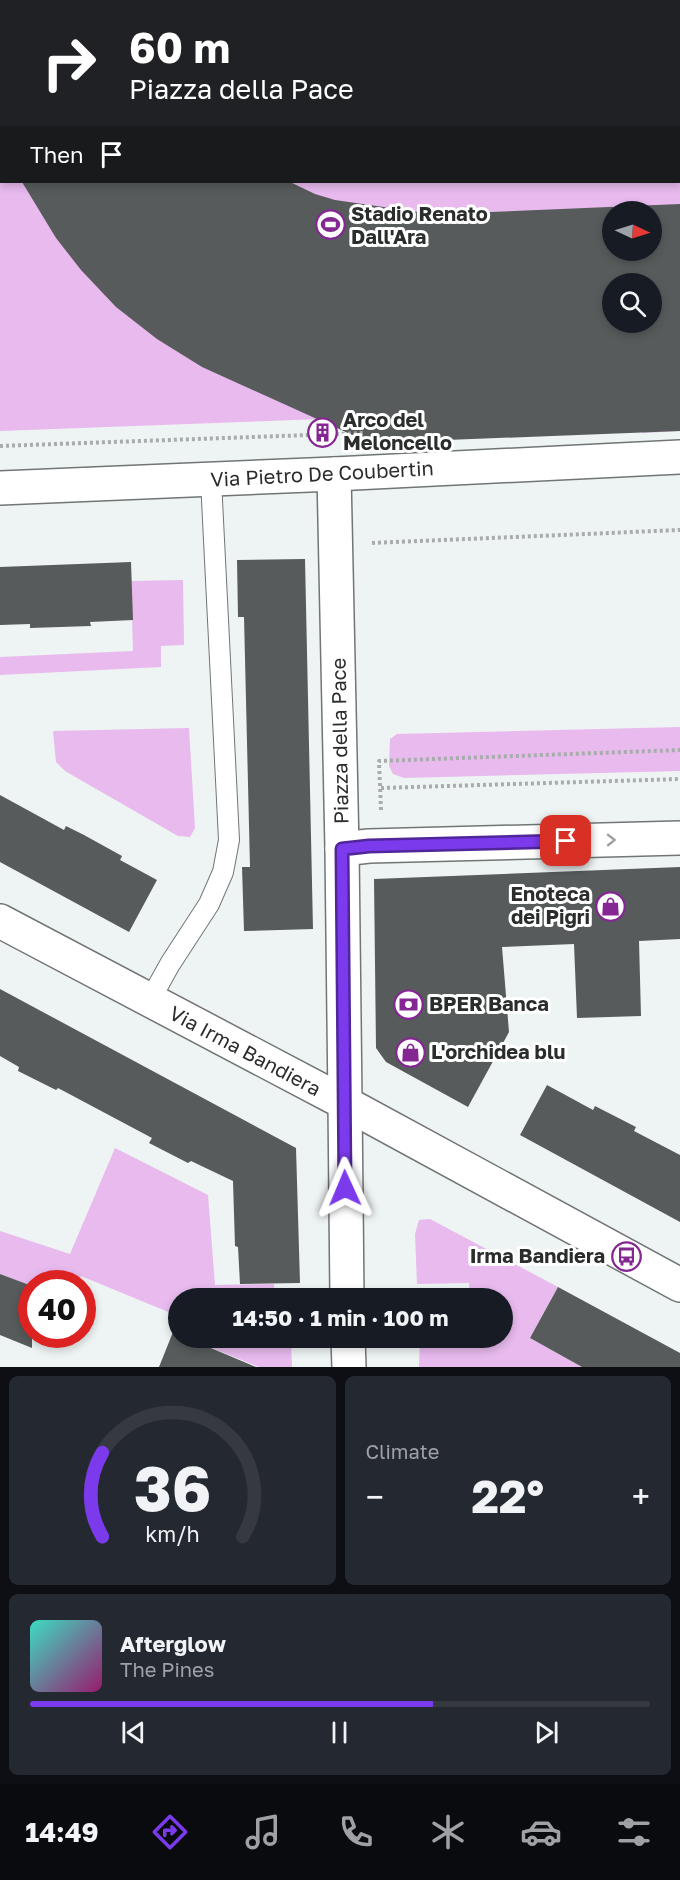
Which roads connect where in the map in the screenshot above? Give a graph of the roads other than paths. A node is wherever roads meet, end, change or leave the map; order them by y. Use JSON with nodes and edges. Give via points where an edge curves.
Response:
{"nodes":[{"id":1,"x":680,"y":457,"type":"edge"},
{"id":2,"x":334,"y":474,"type":"junction"},
{"id":3,"x":211,"y":480,"type":"junction"},
{"id":4,"x":0,"y":488,"type":"edge"},
{"id":5,"x":680,"y":838,"type":"edge"},
{"id":6,"x":342,"y":849,"type":"junction"},
{"id":7,"x":0,"y":921,"type":"edge"},
{"id":8,"x":150,"y":1000,"type":"junction"},
{"id":9,"x":345,"y":1103,"type":"junction"},
{"id":10,"x":680,"y":1285,"type":"edge"},
{"id":11,"x":347,"y":1288,"type":"edge"},
{"id":12,"x":348,"y":1348,"type":"edge"},
{"id":13,"x":349,"y":1367,"type":"edge"}],
"edges":[{"from":1,"to":2,"type":"street","name":"Via Pietro De Coubertin"},
{"from":2,"to":3,"type":"street","name":"Via Pietro De Coubertin"},
{"from":2,"to":6,"type":"street","name":"Piazza della Pace"},
{"from":3,"to":4,"type":"street","name":"Via Pietro De Coubertin"},
{"from":3,"to":8,"type":"lane","via":[[229,840],[223,872],[209,904]]},
{"from":6,"to":5,"type":"street","name":"Piazza della Pace","one_way":true},
{"from":6,"to":9,"type":"street"},
{"from":7,"to":8,"type":"street","name":"Via Irma Bandiera"},
{"from":8,"to":9,"type":"street","name":"Via Irma Bandiera"},
{"from":9,"to":10,"type":"street","name":"Via Irma Bandiera"},
{"from":9,"to":11,"type":"street"},
{"from":12,"to":13,"type":"street"}]}
